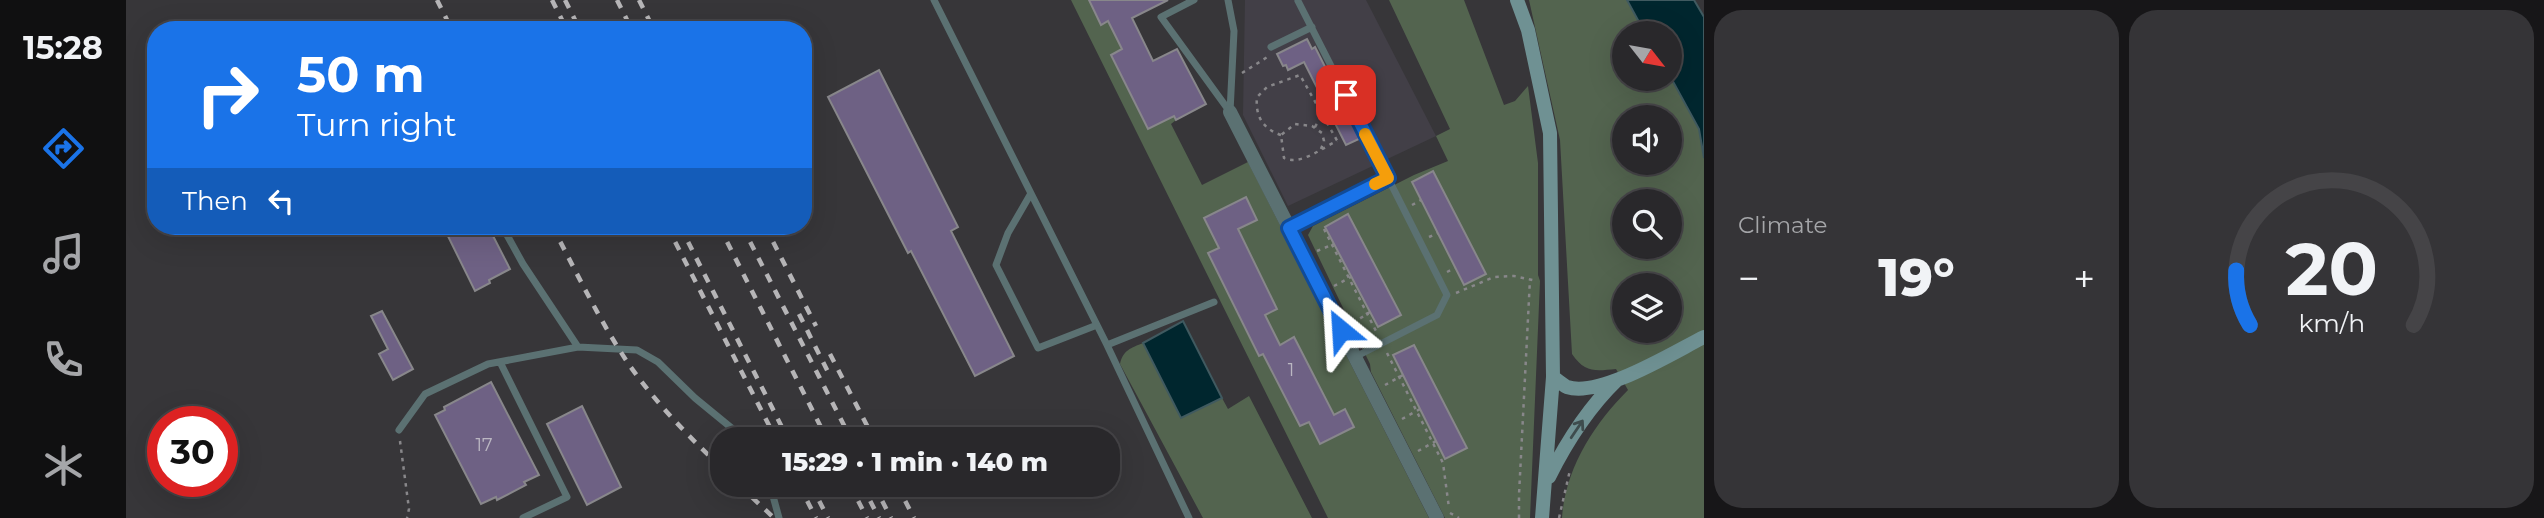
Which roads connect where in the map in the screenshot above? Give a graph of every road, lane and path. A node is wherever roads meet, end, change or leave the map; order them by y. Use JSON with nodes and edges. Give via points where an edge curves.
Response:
{"nodes":[{"id":1,"x":934,"y":0,"type":"edge"},
{"id":2,"x":1194,"y":0,"type":"edge"},
{"id":3,"x":1229,"y":0,"type":"edge"},
{"id":4,"x":1517,"y":0,"type":"edge"},
{"id":5,"x":1298,"y":1,"type":"edge"},
{"id":6,"x":1312,"y":27,"type":"junction"},
{"id":7,"x":1273,"y":46,"type":"joint"},
{"id":8,"x":1231,"y":73,"type":"junction"},
{"id":9,"x":1230,"y":112,"type":"junction"},
{"id":10,"x":1322,"y":114,"type":"junction"},
{"id":11,"x":1315,"y":127,"type":"junction"},
{"id":12,"x":1281,"y":135,"type":"junction"},
{"id":13,"x":1321,"y":149,"type":"junction"},
{"id":14,"x":1388,"y":178,"type":"junction"},
{"id":15,"x":1030,"y":195,"type":"junction"},
{"id":16,"x":1289,"y":228,"type":"junction"},
{"id":17,"x":1324,"y":229,"type":"dead end"},
{"id":18,"x":507,"y":235,"type":"edge"},
{"id":19,"x":1333,"y":244,"type":"junction"},
{"id":20,"x":1304,"y":257,"type":"junction"},
{"id":21,"x":1350,"y":278,"type":"junction"},
{"id":22,"x":1322,"y":292,"type":"junction"},
{"id":23,"x":1447,"y":295,"type":"junction"},
{"id":24,"x":1214,"y":302,"type":"dead end"},
{"id":25,"x":1369,"y":313,"type":"junction"},
{"id":26,"x":1097,"y":325,"type":"junction"},
{"id":27,"x":1341,"y":330,"type":"junction"},
{"id":28,"x":1704,"y":337,"type":"edge"},
{"id":29,"x":1382,"y":343,"type":"junction"},
{"id":30,"x":1107,"y":345,"type":"junction"},
{"id":31,"x":578,"y":347,"type":"junction"},
{"id":32,"x":1355,"y":357,"type":"junction"},
{"id":33,"x":500,"y":362,"type":"junction"},
{"id":34,"x":1401,"y":376,"type":"junction"},
{"id":35,"x":1553,"y":377,"type":"junction"},
{"id":36,"x":1620,"y":379,"type":"junction"},
{"id":37,"x":1372,"y":391,"type":"junction"},
{"id":38,"x":1418,"y":410,"type":"junction"},
{"id":39,"x":1390,"y":425,"type":"junction"},
{"id":40,"x":730,"y":427,"type":"edge"},
{"id":41,"x":399,"y":430,"type":"joint"},
{"id":42,"x":1434,"y":442,"type":"junction"},
{"id":43,"x":1406,"y":458,"type":"junction"},
{"id":44,"x":1571,"y":466,"type":"dead end"},
{"id":45,"x":1545,"y":485,"type":"junction"},
{"id":46,"x":773,"y":497,"type":"edge"},
{"id":47,"x":1446,"y":516,"type":"edge"},
{"id":48,"x":407,"y":518,"type":"edge"},
{"id":49,"x":523,"y":518,"type":"edge"},
{"id":50,"x":779,"y":518,"type":"edge"},
{"id":51,"x":1189,"y":518,"type":"edge"},
{"id":52,"x":1459,"y":518,"type":"edge"},
{"id":53,"x":1520,"y":518,"type":"edge"},
{"id":54,"x":1542,"y":518,"type":"edge"},
{"id":55,"x":1559,"y":518,"type":"edge"}],
"edges":[{"from":1,"to":15,"type":"lane"},
{"from":2,"to":9,"type":"lane","via":[[1161,17]]},
{"from":3,"to":8,"type":"lane","via":[[1234,31]]},
{"from":4,"to":35,"type":"street","via":[[1550,133]]},
{"from":5,"to":6,"type":"lane"},
{"from":6,"to":7,"type":"lane"},
{"from":6,"to":14,"type":"lane"},
{"from":7,"to":8,"type":"path","via":[[1271,54],[1243,73]]},
{"from":8,"to":9,"type":"lane"},
{"from":9,"to":16,"type":"street"},
{"from":10,"to":11,"type":"path"},
{"from":10,"to":12,"type":"path","via":[[1300,75],[1268,87],[1257,97],[1256,112],[1267,129]]},
{"from":10,"to":13,"type":"path","via":[[1338,142]]},
{"from":11,"to":12,"type":"path","via":[[1295,124]]},
{"from":11,"to":13,"type":"path","via":[[1322,133]]},
{"from":12,"to":13,"type":"path","via":[[1288,160],[1301,160]]},
{"from":14,"to":16,"type":"lane"},
{"from":14,"to":23,"type":"lane"},
{"from":15,"to":26,"type":"lane"},
{"from":15,"to":26,"type":"lane","via":[[996,265],[1038,348]]},
{"from":16,"to":20,"type":"street"},
{"from":17,"to":19,"type":"path"},
{"from":18,"to":31,"type":"lane"},
{"from":19,"to":20,"type":"path"},
{"from":19,"to":21,"type":"path"},
{"from":20,"to":22,"type":"street"},
{"from":21,"to":22,"type":"path"},
{"from":21,"to":25,"type":"path"},
{"from":22,"to":27,"type":"street"},
{"from":23,"to":29,"type":"lane","via":[[1437,315]]},
{"from":23,"to":53,"type":"path","via":[[1494,277],[1530,279]]},
{"from":24,"to":30,"type":"lane"},
{"from":25,"to":27,"type":"path"},
{"from":25,"to":29,"type":"path"},
{"from":26,"to":30,"type":"lane"},
{"from":27,"to":32,"type":"street"},
{"from":28,"to":36,"type":"street"},
{"from":29,"to":32,"type":"lane"},
{"from":29,"to":34,"type":"path"},
{"from":30,"to":51,"type":"lane"},
{"from":31,"to":33,"type":"lane"},
{"from":31,"to":40,"type":"lane","via":[[637,351],[657,362]]},
{"from":32,"to":37,"type":"street"},
{"from":33,"to":41,"type":"lane","via":[[425,394]]},
{"from":33,"to":49,"type":"lane","via":[[567,497]]},
{"from":34,"to":37,"type":"path"},
{"from":34,"to":38,"type":"path"},
{"from":35,"to":36,"type":"street","via":[[1567,387],[1583,388]]},
{"from":35,"to":45,"type":"street"},
{"from":45,"to":36,"type":"street","one_way":true,"via":[[1595,401]]},
{"from":37,"to":39,"type":"street"},
{"from":38,"to":39,"type":"path"},
{"from":38,"to":42,"type":"path"},
{"from":39,"to":43,"type":"street"},
{"from":41,"to":48,"type":"path"},
{"from":42,"to":43,"type":"path"},
{"from":42,"to":47,"type":"path","via":[[1443,463]]},
{"from":43,"to":47,"type":"street"},
{"from":44,"to":55,"type":"path"},
{"from":45,"to":54,"type":"street"},
{"from":46,"to":50,"type":"lane"},
{"from":47,"to":52,"type":"path"}]}
